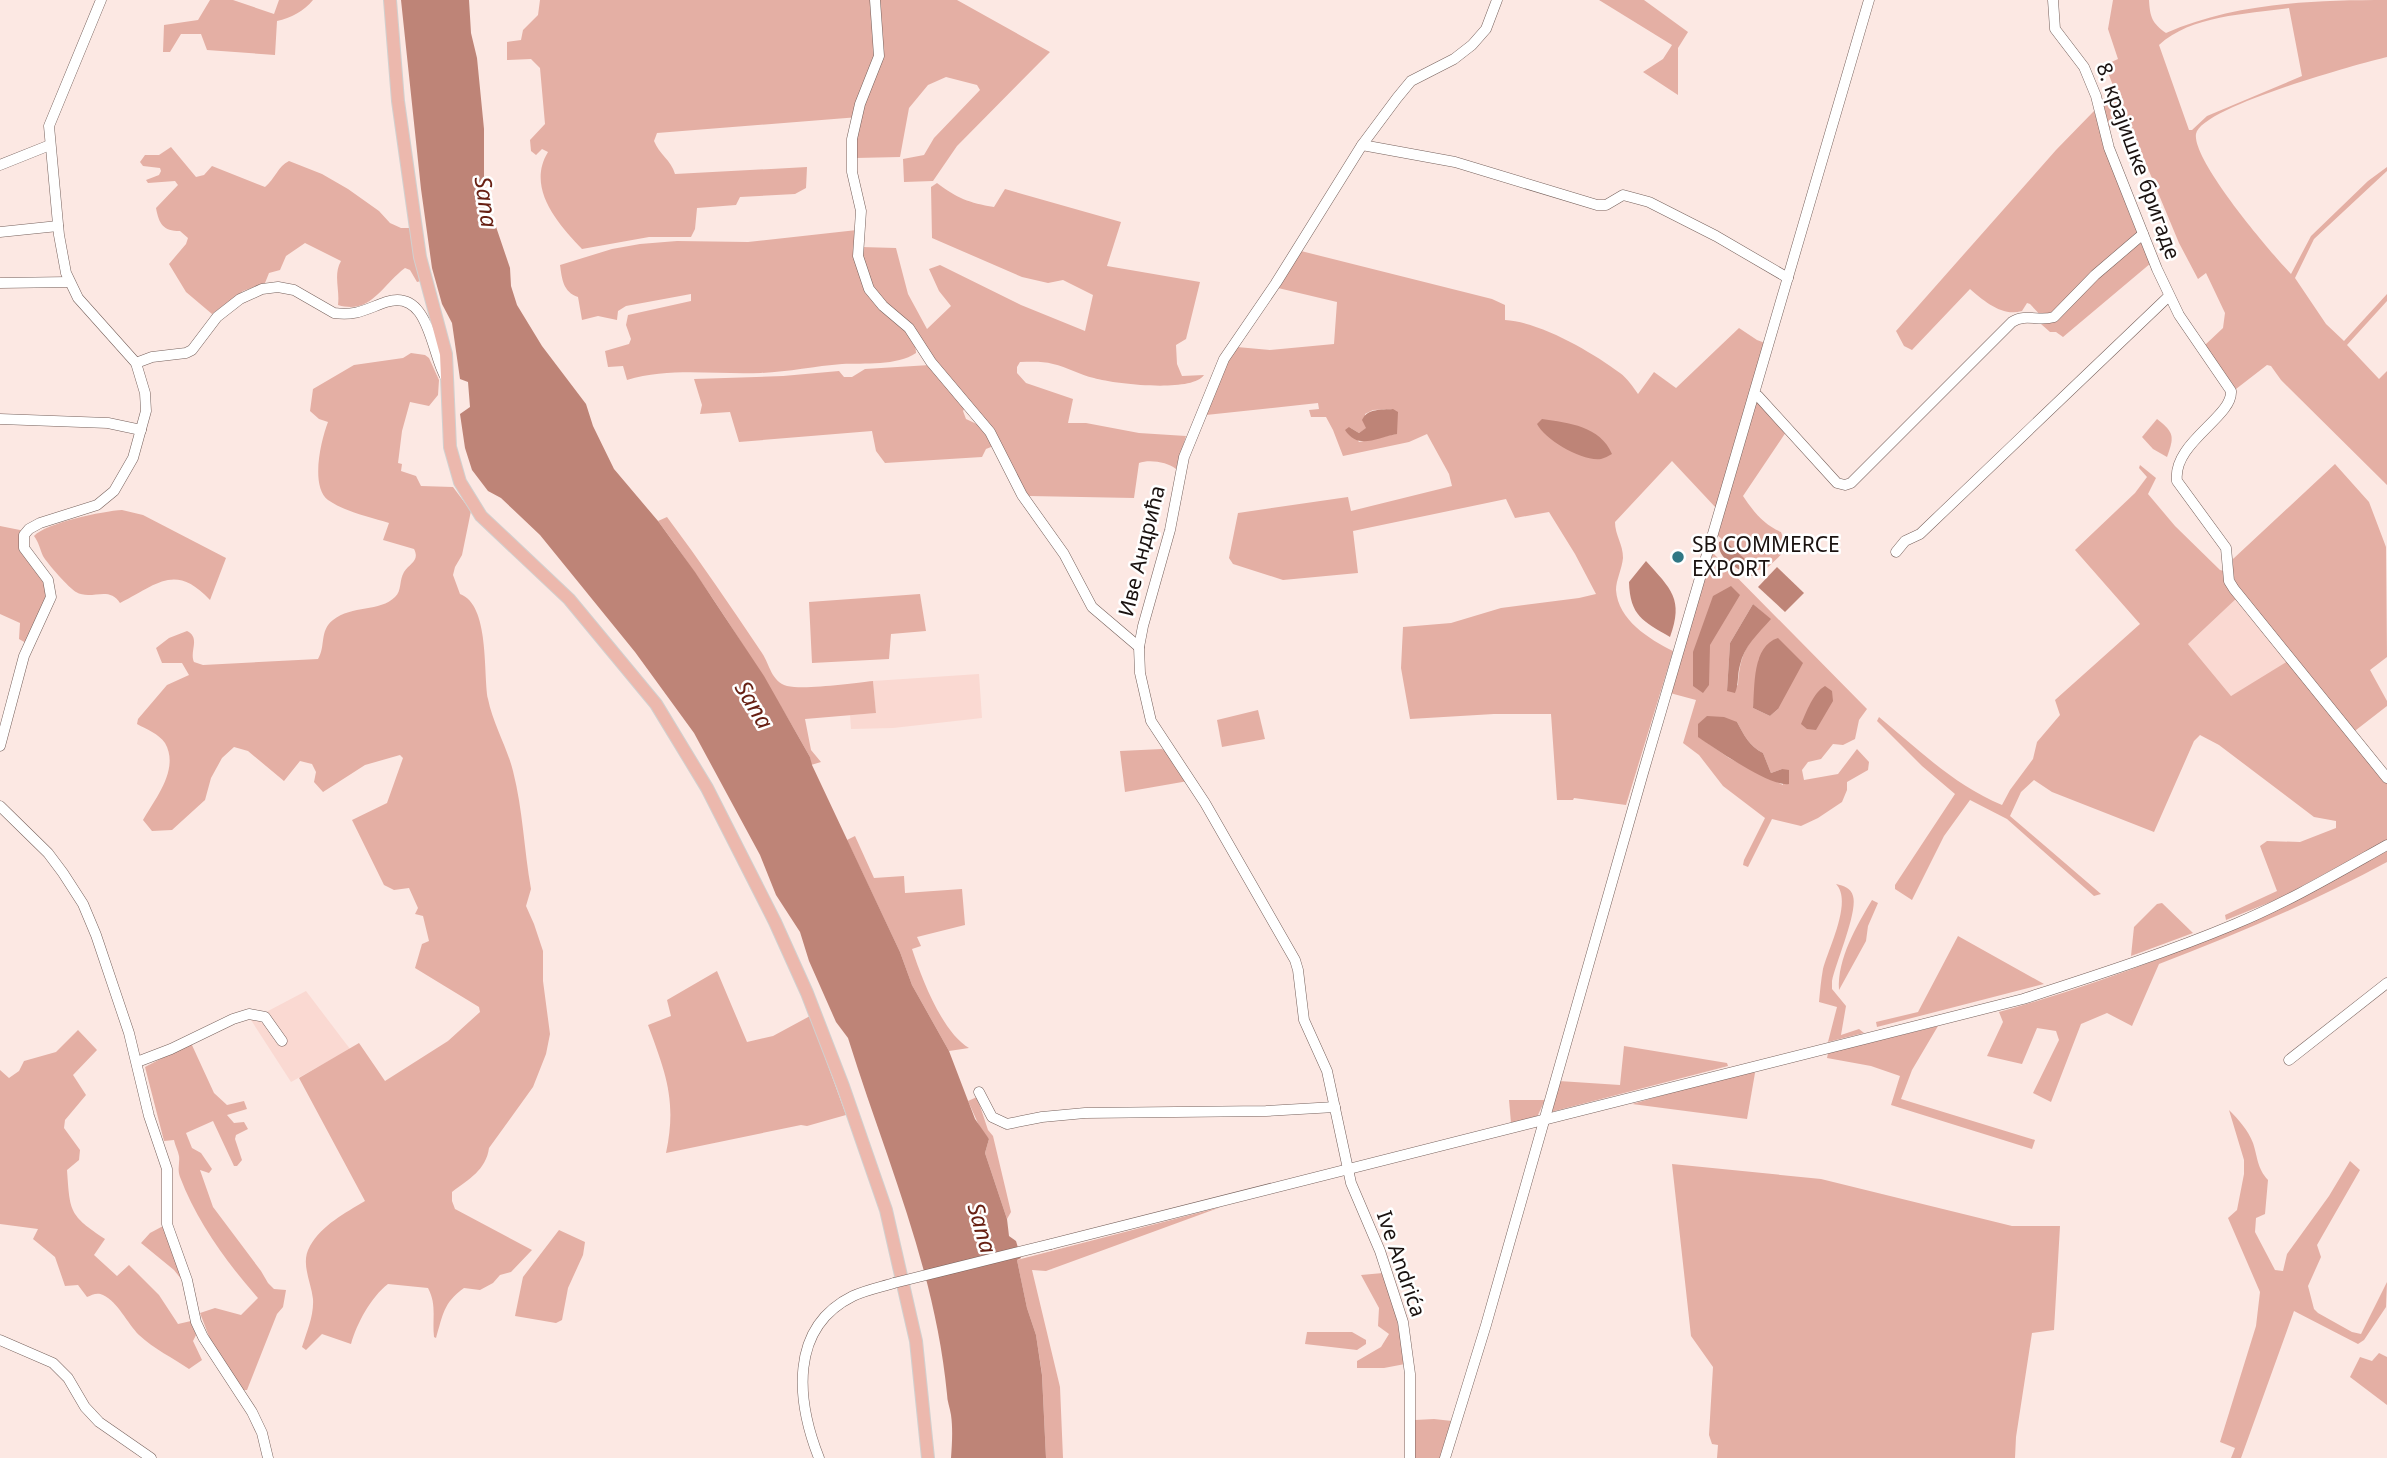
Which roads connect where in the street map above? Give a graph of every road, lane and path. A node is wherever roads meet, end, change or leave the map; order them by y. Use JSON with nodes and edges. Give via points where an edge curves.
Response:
{"nodes":[{"id":1,"x":101,"y":0,"type":"edge"},
{"id":2,"x":390,"y":0,"type":"edge"},
{"id":3,"x":875,"y":0,"type":"edge"},
{"id":4,"x":1497,"y":0,"type":"edge"},
{"id":5,"x":1869,"y":0,"type":"edge"},
{"id":6,"x":2053,"y":0,"type":"edge"},
{"id":7,"x":50,"y":145,"type":"junction"},
{"id":8,"x":1362,"y":145,"type":"junction"},
{"id":9,"x":0,"y":165,"type":"edge"},
{"id":10,"x":58,"y":226,"type":"junction"},
{"id":11,"x":0,"y":232,"type":"edge"},
{"id":12,"x":2143,"y":234,"type":"junction"},
{"id":13,"x":1788,"y":278,"type":"junction"},
{"id":14,"x":69,"y":282,"type":"junction"},
{"id":15,"x":0,"y":283,"type":"edge"},
{"id":16,"x":2169,"y":296,"type":"junction"},
{"id":17,"x":136,"y":363,"type":"junction"},
{"id":18,"x":448,"y":381,"type":"junction"},
{"id":19,"x":1754,"y":395,"type":"junction"},
{"id":20,"x":0,"y":419,"type":"edge"},
{"id":21,"x":141,"y":430,"type":"junction"},
{"id":22,"x":1896,"y":552,"type":"dead end"},
{"id":23,"x":1139,"y":647,"type":"junction"},
{"id":24,"x":0,"y":746,"type":"edge"},
{"id":25,"x":2387,"y":778,"type":"edge"},
{"id":26,"x":0,"y":806,"type":"edge"},
{"id":27,"x":2387,"y":845,"type":"edge"},
{"id":28,"x":2387,"y":983,"type":"edge"},
{"id":29,"x":282,"y":1041,"type":"dead end"},
{"id":30,"x":2289,"y":1060,"type":"dead end"},
{"id":31,"x":137,"y":1062,"type":"junction"},
{"id":32,"x":979,"y":1092,"type":"dead end"},
{"id":33,"x":1335,"y":1107,"type":"junction"},
{"id":34,"x":1543,"y":1120,"type":"junction"},
{"id":35,"x":1347,"y":1170,"type":"junction"},
{"id":36,"x":0,"y":1340,"type":"edge"},
{"id":37,"x":151,"y":1458,"type":"edge"},
{"id":38,"x":268,"y":1458,"type":"edge"},
{"id":39,"x":819,"y":1458,"type":"edge"},
{"id":40,"x":928,"y":1458,"type":"edge"},
{"id":41,"x":1410,"y":1458,"type":"edge"},
{"id":42,"x":1445,"y":1458,"type":"edge"}],
"edges":[{"from":1,"to":7,"type":"street","via":[[51,119]]},
{"from":2,"to":18,"type":"main road","via":[[398,101],[420,257],[446,354]]},
{"from":3,"to":23,"type":"street","via":[[879,56],[852,139],[852,172],[861,211],[858,257],[869,289],[909,328],[931,362],[990,432],[1022,495],[1092,607]]},
{"from":4,"to":8,"type":"street","name":"Иве Андрића","via":[[1479,37],[1462,53],[1411,81]]},
{"from":5,"to":13,"type":"street"},
{"from":6,"to":12,"type":"street","name":"8. крајишке бригаде","via":[[2054,29],[2084,67]]},
{"from":7,"to":9,"type":"street"},
{"from":7,"to":10,"type":"street"},
{"from":8,"to":13,"type":"street","via":[[1455,162],[1597,205],[1623,195],[1638,198]]},
{"from":8,"to":23,"type":"street","name":"Иве Андрића","via":[[1217,372],[1184,457]]},
{"from":10,"to":11,"type":"street"},
{"from":10,"to":14,"type":"street"},
{"from":12,"to":16,"type":"street","name":"8. крајишке бригаде"},
{"from":12,"to":19,"type":"street","via":[[2054,317],[2020,317],[2012,322],[1851,483],[1837,483]]},
{"from":13,"to":19,"type":"street"},
{"from":14,"to":15,"type":"street"},
{"from":14,"to":17,"type":"street","via":[[89,312]]},
{"from":16,"to":22,"type":"street"},
{"from":16,"to":25,"type":"street","name":"8. крајишке бригаде","via":[[2231,394],[2227,405],[2186,452],[2177,481],[2223,542],[2234,589]]},
{"from":17,"to":18,"type":"street","via":[[152,356],[186,354],[217,317],[240,299],[278,287],[302,293],[341,314],[400,300],[410,304],[427,324]]},
{"from":17,"to":21,"type":"street","via":[[147,401]]},
{"from":18,"to":40,"type":"main road","via":[[450,447],[472,506],[569,599],[656,704],[707,788],[802,981],[867,1152],[898,1255],[916,1341]]},
{"from":19,"to":34,"type":"street"},
{"from":20,"to":21,"type":"street"},
{"from":21,"to":24,"type":"street","via":[[133,458],[108,496],[92,508],[33,526],[24,535],[24,548],[48,580],[51,597],[24,656]]},
{"from":23,"to":33,"type":"street","name":"Иве Андрића","via":[[1141,682],[1151,721],[1205,803],[1295,960],[1304,1020],[1327,1071]]},
{"from":26,"to":31,"type":"street","via":[[48,853],[83,904]]},
{"from":27,"to":34,"type":"street","via":[[2236,923],[2087,979]]},
{"from":28,"to":30,"type":"street"},
{"from":29,"to":31,"type":"street","via":[[265,1017],[249,1014]]},
{"from":31,"to":38,"type":"street","via":[[167,1169],[167,1224],[196,1322],[252,1412]]},
{"from":32,"to":33,"type":"street","via":[[992,1117],[1007,1124],[1085,1113]]},
{"from":33,"to":35,"type":"street","name":"Иве Андрића"},
{"from":34,"to":35,"type":"street"},
{"from":34,"to":42,"type":"street"},
{"from":35,"to":39,"type":"street","bridge":true,"via":[[854,1296],[823,1320],[810,1343],[803,1371],[802,1399]]},
{"from":35,"to":41,"type":"street","name":"Ive Andrića","via":[[1403,1322],[1410,1374]]},
{"from":36,"to":37,"type":"street","via":[[53,1363],[99,1422]]}]}
